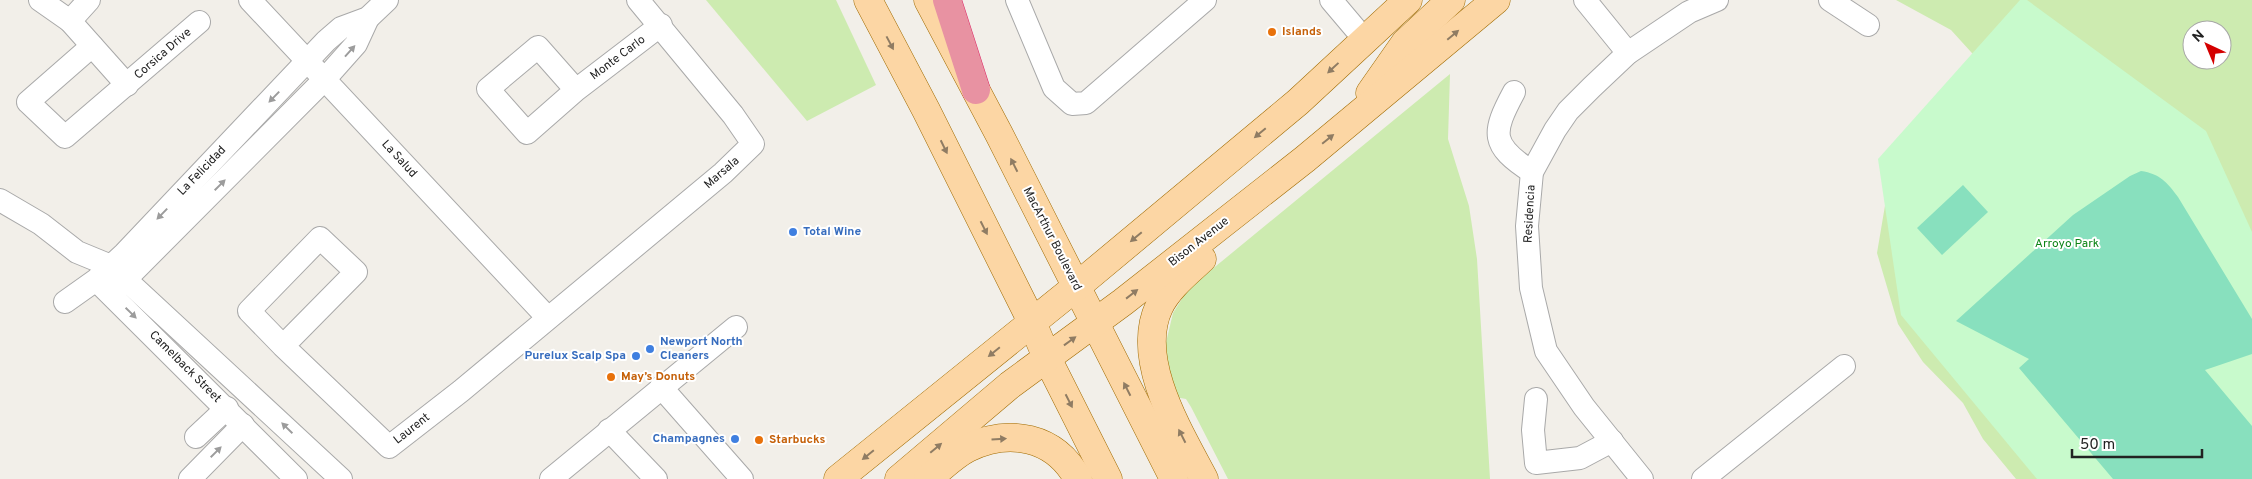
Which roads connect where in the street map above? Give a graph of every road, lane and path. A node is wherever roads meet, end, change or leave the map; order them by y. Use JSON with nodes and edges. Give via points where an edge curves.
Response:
{"nodes":[{"id":1,"x":40,"y":0,"type":"edge"},
{"id":2,"x":89,"y":0,"type":"edge"},
{"id":3,"x":250,"y":0,"type":"edge"},
{"id":4,"x":387,"y":0,"type":"edge"},
{"id":5,"x":638,"y":0,"type":"edge"},
{"id":6,"x":868,"y":0,"type":"edge"},
{"id":7,"x":928,"y":0,"type":"edge"},
{"id":8,"x":947,"y":0,"type":"edge"},
{"id":9,"x":1017,"y":0,"type":"edge"},
{"id":10,"x":1205,"y":0,"type":"edge"},
{"id":11,"x":1331,"y":0,"type":"edge"},
{"id":12,"x":1408,"y":0,"type":"edge"},
{"id":13,"x":1451,"y":0,"type":"edge"},
{"id":14,"x":1496,"y":0,"type":"edge"},
{"id":15,"x":1585,"y":0,"type":"edge"},
{"id":16,"x":1716,"y":0,"type":"edge"},
{"id":17,"x":1830,"y":0,"type":"edge"},
{"id":18,"x":368,"y":18,"type":"junction"},
{"id":19,"x":70,"y":21,"type":"junction"},
{"id":20,"x":199,"y":22,"type":"dead end"},
{"id":21,"x":1868,"y":25,"type":"dead end"},
{"id":22,"x":661,"y":26,"type":"junction"},
{"id":23,"x":1364,"y":39,"type":"junction"},
{"id":24,"x":92,"y":46,"type":"junction"},
{"id":25,"x":1628,"y":53,"type":"junction"},
{"id":26,"x":307,"y":61,"type":"junction"},
{"id":27,"x":324,"y":80,"type":"junction"},
{"id":28,"x":126,"y":85,"type":"junction"},
{"id":29,"x":576,"y":90,"type":"dead end"},
{"id":30,"x":976,"y":90,"type":"junction"},
{"id":31,"x":1514,"y":92,"type":"dead end"},
{"id":32,"x":1352,"y":120,"type":"junction"},
{"id":33,"x":1305,"y":159,"type":"junction"},
{"id":34,"x":1532,"y":172,"type":"junction"},
{"id":35,"x":0,"y":200,"type":"edge"},
{"id":36,"x":143,"y":263,"type":"junction"},
{"id":37,"x":111,"y":280,"type":"junction"},
{"id":38,"x":1076,"y":287,"type":"junction"},
{"id":39,"x":65,"y":302,"type":"dead end"},
{"id":40,"x":548,"y":318,"type":"junction"},
{"id":41,"x":1032,"y":322,"type":"junction"},
{"id":42,"x":1094,"y":324,"type":"junction"},
{"id":43,"x":736,"y":327,"type":"dead end"},
{"id":44,"x":283,"y":346,"type":"junction"},
{"id":45,"x":1047,"y":358,"type":"junction"},
{"id":46,"x":1844,"y":366,"type":"dead end"},
{"id":47,"x":661,"y":387,"type":"junction"},
{"id":48,"x":1536,"y":399,"type":"dead end"},
{"id":49,"x":264,"y":406,"type":"junction"},
{"id":50,"x":227,"y":408,"type":"junction"},
{"id":51,"x":243,"y":425,"type":"junction"},
{"id":52,"x":609,"y":430,"type":"junction"},
{"id":53,"x":196,"y":437,"type":"dead end"},
{"id":54,"x":1612,"y":442,"type":"junction"},
{"id":55,"x":310,"y":449,"type":"junction"},
{"id":56,"x":289,"y":476,"type":"edge"},
{"id":57,"x":190,"y":479,"type":"edge"},
{"id":58,"x":341,"y":479,"type":"edge"},
{"id":59,"x":551,"y":479,"type":"edge"},
{"id":60,"x":656,"y":479,"type":"edge"},
{"id":61,"x":742,"y":479,"type":"edge"},
{"id":62,"x":838,"y":479,"type":"edge"},
{"id":63,"x":899,"y":479,"type":"edge"},
{"id":64,"x":928,"y":479,"type":"edge"},
{"id":65,"x":1078,"y":479,"type":"edge"},
{"id":66,"x":1108,"y":479,"type":"edge"},
{"id":67,"x":1174,"y":479,"type":"edge"},
{"id":68,"x":1204,"y":479,"type":"edge"},
{"id":69,"x":1642,"y":479,"type":"edge"},
{"id":70,"x":1703,"y":479,"type":"edge"}],
"edges":[{"from":1,"to":19,"type":"street","name":"Corsica Drive"},
{"from":2,"to":19,"type":"street"},
{"from":3,"to":26,"type":"street","name":"La Salud"},
{"from":4,"to":18,"type":"street"},
{"from":5,"to":22,"type":"street","name":"Marsala"},
{"from":6,"to":41,"type":"main road","one_way":true},
{"from":7,"to":30,"type":"main road","name":"MacArthur Boulevard"},
{"from":8,"to":30,"type":"highway"},
{"from":9,"to":10,"type":"street","via":[[1054,88],[1072,104],[1086,103]]},
{"from":11,"to":23,"type":"street"},
{"from":12,"to":23,"type":"main road"},
{"from":13,"to":32,"type":"main road","via":[[1405,43]]},
{"from":32,"to":14,"type":"main road","name":"Bison Avenue","one_way":true},
{"from":15,"to":25,"type":"street"},
{"from":16,"to":25,"type":"street","name":"Residencia","via":[[1688,12]]},
{"from":17,"to":21,"type":"street"},
{"from":18,"to":26,"type":"street","via":[[341,28]]},
{"from":27,"to":18,"type":"street","one_way":true,"via":[[356,44]]},
{"from":19,"to":24,"type":"street","name":"Corsica Drive"},
{"from":20,"to":28,"type":"street","name":"Corsica Drive"},
{"from":22,"to":29,"type":"street","name":"Monte Carlo"},
{"from":22,"to":40,"type":"street","name":"Marsala","via":[[754,144]]},
{"from":23,"to":38,"type":"main road","one_way":true,"via":[[1298,102]]},
{"from":24,"to":28,"type":"street","name":"Corsica Drive"},
{"from":24,"to":28,"type":"street","name":"Corsica Drive","via":[[28,102],[65,137]]},
{"from":25,"to":34,"type":"street","name":"Residencia","via":[[1568,111]]},
{"from":26,"to":27,"type":"street","name":"La Salud"},
{"from":26,"to":37,"type":"street","name":"La Felicidad","one_way":true},
{"from":36,"to":27,"type":"street","name":"La Felicidad","one_way":true},
{"from":27,"to":40,"type":"street","name":"La Salud"},
{"from":38,"to":30,"type":"main road","name":"MacArthur Boulevard","one_way":true},
{"from":31,"to":34,"type":"street","via":[[1500,118],[1498,133],[1502,148]]},
{"from":33,"to":32,"type":"main road","name":"Bison Avenue","one_way":true},
{"from":42,"to":33,"type":"main road","name":"Bison Avenue","one_way":true},
{"from":68,"to":33,"type":"main road","one_way":true,"via":[[1164,400],[1154,360],[1153,325],[1168,292],[1272,198]]},
{"from":34,"to":54,"type":"street","name":"Residencia","via":[[1527,226],[1531,288],[1546,351]]},
{"from":35,"to":37,"type":"street","name":"Camelback Street","via":[[41,224]]},
{"from":36,"to":37,"type":"street","name":"La Felicidad"},
{"from":36,"to":49,"type":"street","name":"Camelback Street","via":[[154,286],[250,378]]},
{"from":37,"to":39,"type":"street"},
{"from":37,"to":49,"type":"street","name":"Camelback Street"},
{"from":37,"to":50,"type":"street","name":"Camelback Street","one_way":true},
{"from":38,"to":41,"type":"main road"},
{"from":38,"to":42,"type":"main road","name":"MacArthur Boulevard"},
{"from":40,"to":44,"type":"street","name":"Laurent","via":[[389,447]]},
{"from":41,"to":45,"type":"main road"},
{"from":41,"to":62,"type":"main road","one_way":true},
{"from":45,"to":42,"type":"main road","name":"Bison Avenue","one_way":true},
{"from":67,"to":42,"type":"main road","name":"MacArthur Boulevard","one_way":true},
{"from":43,"to":47,"type":"street"},
{"from":44,"to":44,"type":"street","name":"Laurent","via":[[356,272],[320,238],[249,311]]},
{"from":63,"to":45,"type":"main road","name":"Bison Avenue","one_way":true,"via":[[1010,385]]},
{"from":45,"to":66,"type":"main road","one_way":true},
{"from":46,"to":70,"type":"street"},
{"from":47,"to":52,"type":"street"},
{"from":47,"to":61,"type":"street"},
{"from":48,"to":54,"type":"street","via":[[1533,430],[1536,463],[1580,458]]},
{"from":55,"to":49,"type":"street","name":"Camelback Street","one_way":true},
{"from":50,"to":51,"type":"street","name":"Camelback Street"},
{"from":50,"to":53,"type":"street"},
{"from":51,"to":56,"type":"street","name":"Camelback Street"},
{"from":57,"to":51,"type":"street","one_way":true},
{"from":52,"to":59,"type":"street"},
{"from":52,"to":60,"type":"street"},
{"from":54,"to":69,"type":"street","name":"Residencia"},
{"from":55,"to":56,"type":"street"},
{"from":55,"to":58,"type":"street","name":"Camelback Street"},
{"from":64,"to":65,"type":"main road","one_way":true,"via":[[966,449],[990,439],[1022,437],[1052,448]]}]}
